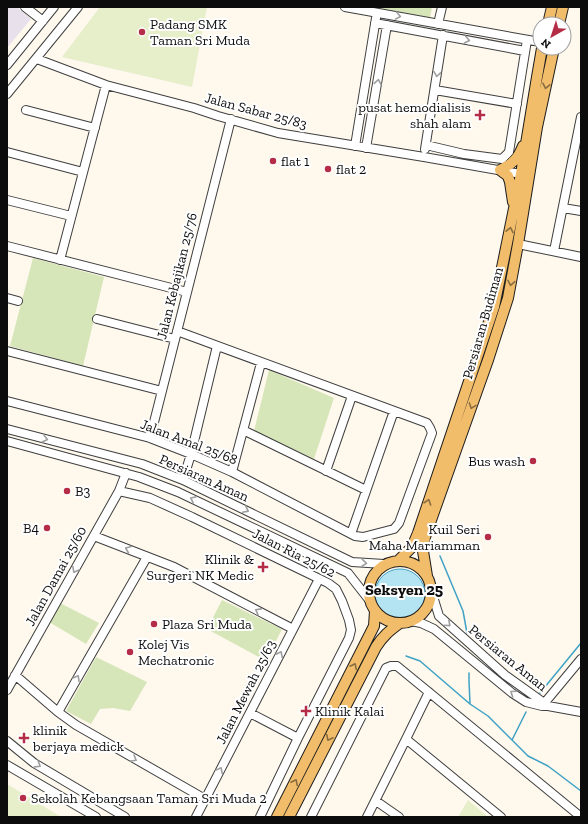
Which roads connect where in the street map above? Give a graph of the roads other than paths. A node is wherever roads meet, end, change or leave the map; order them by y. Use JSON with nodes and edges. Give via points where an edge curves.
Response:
{"nodes":[{"id":1,"x":25,"y":7,"type":"edge"},
{"id":2,"x":54,"y":7,"type":"edge"},
{"id":3,"x":78,"y":7,"type":"edge"},
{"id":4,"x":345,"y":7,"type":"edge"},
{"id":5,"x":442,"y":7,"type":"edge"},
{"id":6,"x":377,"y":13,"type":"junction"},
{"id":7,"x":43,"y":21,"type":"junction"},
{"id":8,"x":375,"y":23,"type":"junction"},
{"id":9,"x":438,"y":24,"type":"junction"},
{"id":10,"x":387,"y":25,"type":"junction"},
{"id":11,"x":443,"y":35,"type":"junction"},
{"id":12,"x":527,"y":40,"type":"junction"},
{"id":13,"x":532,"y":41,"type":"edge"},
{"id":14,"x":525,"y":51,"type":"junction"},
{"id":15,"x":541,"y":56,"type":"edge"},
{"id":16,"x":552,"y":56,"type":"edge"},
{"id":17,"x":37,"y":59,"type":"junction"},
{"id":18,"x":7,"y":66,"type":"edge"},
{"id":19,"x":106,"y":85,"type":"junction"},
{"id":20,"x":434,"y":90,"type":"junction"},
{"id":21,"x":7,"y":94,"type":"edge"},
{"id":22,"x":517,"y":104,"type":"junction"},
{"id":23,"x":26,"y":110,"type":"dead end"},
{"id":24,"x":581,"y":117,"type":"edge"},
{"id":25,"x":230,"y":119,"type":"junction"},
{"id":26,"x":538,"y":127,"type":"junction"},
{"id":27,"x":95,"y":128,"type":"junction"},
{"id":28,"x":527,"y":136,"type":"junction"},
{"id":29,"x":426,"y":145,"type":"junction"},
{"id":30,"x":355,"y":146,"type":"junction"},
{"id":31,"x":366,"y":148,"type":"junction"},
{"id":32,"x":7,"y":152,"type":"edge"},
{"id":33,"x":424,"y":157,"type":"junction"},
{"id":34,"x":500,"y":170,"type":"junction"},
{"id":35,"x":83,"y":172,"type":"junction"},
{"id":36,"x":521,"y":174,"type":"junction"},
{"id":37,"x":7,"y":200,"type":"edge"},
{"id":38,"x":563,"y":208,"type":"junction"},
{"id":39,"x":581,"y":211,"type":"edge"},
{"id":40,"x":514,"y":212,"type":"junction"},
{"id":41,"x":71,"y":216,"type":"junction"},
{"id":42,"x":518,"y":244,"type":"junction"},
{"id":43,"x":7,"y":246,"type":"edge"},
{"id":44,"x":554,"y":251,"type":"junction"},
{"id":45,"x":581,"y":257,"type":"edge"},
{"id":46,"x":60,"y":260,"type":"junction"},
{"id":47,"x":187,"y":292,"type":"junction"},
{"id":48,"x":7,"y":298,"type":"edge"},
{"id":49,"x":18,"y":301,"type":"dead end"},
{"id":50,"x":494,"y":306,"type":"junction"},
{"id":51,"x":97,"y":319,"type":"dead end"},
{"id":52,"x":176,"y":335,"type":"junction"},
{"id":53,"x":217,"y":346,"type":"junction"},
{"id":54,"x":7,"y":351,"type":"edge"},
{"id":55,"x":261,"y":362,"type":"junction"},
{"id":56,"x":162,"y":390,"type":"junction"},
{"id":57,"x":352,"y":396,"type":"junction"},
{"id":58,"x":7,"y":401,"type":"edge"},
{"id":59,"x":394,"y":412,"type":"junction"},
{"id":60,"x":7,"y":429,"type":"edge"},
{"id":61,"x":243,"y":430,"type":"junction"},
{"id":62,"x":150,"y":438,"type":"junction"},
{"id":63,"x":7,"y":442,"type":"edge"},
{"id":64,"x":191,"y":454,"type":"junction"},
{"id":65,"x":326,"y":470,"type":"junction"},
{"id":66,"x":232,"y":472,"type":"junction"},
{"id":67,"x":126,"y":473,"type":"junction"},
{"id":68,"x":183,"y":480,"type":"junction"},
{"id":69,"x":366,"y":490,"type":"junction"},
{"id":70,"x":119,"y":491,"type":"junction"},
{"id":71,"x":350,"y":534,"type":"junction"},
{"id":72,"x":94,"y":536,"type":"junction"},
{"id":73,"x":147,"y":557,"type":"junction"},
{"id":74,"x":399,"y":560,"type":"junction"},
{"id":75,"x":384,"y":564,"type":"junction"},
{"id":76,"x":427,"y":576,"type":"junction"},
{"id":77,"x":319,"y":579,"type":"junction"},
{"id":78,"x":431,"y":590,"type":"junction"},
{"id":79,"x":370,"y":601,"type":"junction"},
{"id":80,"x":375,"y":611,"type":"junction"},
{"id":81,"x":411,"y":621,"type":"junction"},
{"id":82,"x":400,"y":623,"type":"junction"},
{"id":83,"x":293,"y":629,"type":"junction"},
{"id":84,"x":581,"y":659,"type":"edge"},
{"id":85,"x":15,"y":675,"type":"junction"},
{"id":86,"x":7,"y":690,"type":"edge"},
{"id":87,"x":429,"y":692,"type":"junction"},
{"id":88,"x":545,"y":705,"type":"junction"},
{"id":89,"x":58,"y":712,"type":"junction"},
{"id":90,"x":581,"y":712,"type":"edge"},
{"id":91,"x":250,"y":713,"type":"junction"},
{"id":92,"x":298,"y":738,"type":"junction"},
{"id":93,"x":406,"y":739,"type":"junction"},
{"id":94,"x":7,"y":741,"type":"edge"},
{"id":95,"x":7,"y":764,"type":"edge"},
{"id":96,"x":80,"y":790,"type":"junction"},
{"id":97,"x":205,"y":799,"type":"junction"},
{"id":98,"x":376,"y":800,"type":"junction"},
{"id":99,"x":73,"y":804,"type":"junction"},
{"id":100,"x":96,"y":817,"type":"edge"},
{"id":101,"x":125,"y":817,"type":"edge"},
{"id":102,"x":196,"y":817,"type":"edge"},
{"id":103,"x":260,"y":817,"type":"edge"},
{"id":104,"x":277,"y":817,"type":"edge"},
{"id":105,"x":289,"y":817,"type":"edge"},
{"id":106,"x":312,"y":817,"type":"edge"},
{"id":107,"x":367,"y":817,"type":"edge"},
{"id":108,"x":399,"y":817,"type":"edge"},
{"id":109,"x":501,"y":817,"type":"edge"},
{"id":110,"x":581,"y":817,"type":"edge"}],
"edges":[{"from":1,"to":7,"type":"street"},
{"from":2,"to":7,"type":"street"},
{"from":3,"to":17,"type":"street"},
{"from":4,"to":6,"type":"street"},
{"from":5,"to":9,"type":"street"},
{"from":6,"to":8,"type":"street"},
{"from":6,"to":9,"type":"street","one_way":true},
{"from":7,"to":18,"type":"street"},
{"from":8,"to":10,"type":"street"},
{"from":8,"to":30,"type":"street"},
{"from":9,"to":12,"type":"street"},
{"from":10,"to":11,"type":"street"},
{"from":31,"to":10,"type":"street","one_way":true},
{"from":11,"to":14,"type":"street","one_way":true},
{"from":11,"to":20,"type":"street","one_way":true},
{"from":12,"to":13,"type":"street"},
{"from":12,"to":14,"type":"street"},
{"from":14,"to":22,"type":"street"},
{"from":15,"to":28,"type":"main road","name":"Persiaran Budiman"},
{"from":16,"to":26,"type":"main road","name":"Persiaran Budiman","one_way":true},
{"from":17,"to":19,"type":"street","name":"Jalan Sabar 25/83"},
{"from":17,"to":21,"type":"street"},
{"from":19,"to":25,"type":"street","name":"Jalan Sabar 25/83"},
{"from":19,"to":27,"type":"street"},
{"from":20,"to":22,"type":"street"},
{"from":20,"to":29,"type":"street"},
{"from":22,"to":29,"type":"street","via":[[509,152],[502,159]]},
{"from":23,"to":27,"type":"street"},
{"from":24,"to":38,"type":"street"},
{"from":25,"to":30,"type":"street","name":"Jalan Sabar 25/83","via":[[278,133]]},
{"from":25,"to":47,"type":"street","name":"Jalan Kebajikan 25/76"},
{"from":26,"to":36,"type":"main road","via":[[527,171]]},
{"from":26,"to":42,"type":"main road","name":"Persiaran Budiman"},
{"from":27,"to":35,"type":"street"},
{"from":28,"to":34,"type":"main road","via":[[520,154],[513,163]]},
{"from":28,"to":36,"type":"main road","name":"Persiaran Budiman"},
{"from":29,"to":33,"type":"street"},
{"from":30,"to":31,"type":"street","name":"Jalan Sabar 25/83"},
{"from":31,"to":33,"type":"street","name":"Jalan Sabar 25/83"},
{"from":32,"to":35,"type":"street"},
{"from":33,"to":34,"type":"street","name":"Jalan Sabar 25/83"},
{"from":34,"to":36,"type":"street","name":"Jalan Sabar 25/83"},
{"from":34,"to":40,"type":"main road","via":[[508,176],[510,182]]},
{"from":35,"to":41,"type":"street"},
{"from":36,"to":40,"type":"main road","name":"Persiaran Budiman"},
{"from":37,"to":41,"type":"street"},
{"from":38,"to":39,"type":"street"},
{"from":38,"to":44,"type":"street"},
{"from":50,"to":40,"type":"main road","name":"Persiaran Budiman","one_way":true},
{"from":41,"to":46,"type":"street"},
{"from":42,"to":44,"type":"street"},
{"from":42,"to":50,"type":"main road","via":[[511,252]]},
{"from":42,"to":76,"type":"main road","name":"Persiaran Budiman","one_way":true,"via":[[508,298],[425,537],[423,551]]},
{"from":43,"to":46,"type":"street"},
{"from":44,"to":45,"type":"street"},
{"from":46,"to":47,"type":"street"},
{"from":47,"to":52,"type":"street","name":"Jalan Kebajikan 25/76"},
{"from":48,"to":49,"type":"street"},
{"from":74,"to":50,"type":"main road","name":"Persiaran Budiman","one_way":true,"via":[[412,547],[418,533]]},
{"from":51,"to":52,"type":"street"},
{"from":52,"to":53,"type":"street"},
{"from":52,"to":56,"type":"street","name":"Jalan Kebajikan 25/76"},
{"from":53,"to":55,"type":"street"},
{"from":53,"to":64,"type":"street"},
{"from":54,"to":56,"type":"street"},
{"from":55,"to":57,"type":"street"},
{"from":55,"to":61,"type":"street"},
{"from":56,"to":62,"type":"street","name":"Jalan Kebajikan 25/76"},
{"from":57,"to":59,"type":"street"},
{"from":57,"to":65,"type":"street"},
{"from":58,"to":62,"type":"street","name":"Jalan Amal 25/68"},
{"from":59,"to":69,"type":"street"},
{"from":59,"to":71,"type":"street","via":[[427,423],[432,433],[399,523],[394,529],[363,537]]},
{"from":60,"to":68,"type":"street","name":"Persiaran Aman","one_way":true,"via":[[142,464]]},
{"from":61,"to":65,"type":"street"},
{"from":61,"to":66,"type":"street"},
{"from":62,"to":64,"type":"street","name":"Jalan Amal 25/68"},
{"from":63,"to":67,"type":"street","name":"Persiaran Aman"},
{"from":64,"to":66,"type":"street","name":"Jalan Amal 25/68"},
{"from":64,"to":68,"type":"street"},
{"from":65,"to":69,"type":"street"},
{"from":66,"to":71,"type":"street","name":"Jalan Amal 25/68"},
{"from":67,"to":70,"type":"street","name":"Jalan Damai 25/60"},
{"from":79,"to":67,"type":"street","name":"Persiaran Aman","one_way":true,"via":[[348,573],[178,492]]},
{"from":68,"to":75,"type":"street","name":"Persiaran Aman","one_way":true,"via":[[352,562]]},
{"from":69,"to":71,"type":"street"},
{"from":70,"to":72,"type":"street","name":"Jalan Damai 25/60"},
{"from":70,"to":77,"type":"street","name":"Jalan Ria 25/62","via":[[150,498]]},
{"from":73,"to":72,"type":"street","one_way":true},
{"from":72,"to":85,"type":"street","name":"Jalan Damai 25/60","one_way":true},
{"from":83,"to":73,"type":"street","one_way":true,"via":[[181,571]]},
{"from":89,"to":73,"type":"street","one_way":true},
{"from":74,"to":75,"type":"main road"},
{"from":74,"to":76,"type":"main road","via":[[415,564]]},
{"from":75,"to":79,"type":"main road","via":[[370,580]]},
{"from":76,"to":78,"type":"main road"},
{"from":77,"to":83,"type":"street","name":"Jalan Mewah 25/63"},
{"from":77,"to":92,"type":"street","name":"Jalan Ria 25/62","via":[[339,594],[351,630]]},
{"from":78,"to":81,"type":"main road","via":[[426,609]]},
{"from":78,"to":88,"type":"street","name":"Persiaran Aman","one_way":true,"via":[[439,616],[505,675]]},
{"from":79,"to":80,"type":"main road"},
{"from":80,"to":82,"type":"main road","via":[[390,622]]},
{"from":104,"to":80,"type":"main road","one_way":true,"via":[[374,626]]},
{"from":81,"to":82,"type":"main road"},
{"from":88,"to":81,"type":"street","name":"Persiaran Aman","one_way":true,"via":[[526,702],[434,629]]},
{"from":82,"to":105,"type":"main road","one_way":true,"via":[[389,631],[376,647]]},
{"from":91,"to":83,"type":"street","name":"Jalan Mewah 25/63","one_way":true},
{"from":84,"to":88,"type":"street"},
{"from":85,"to":86,"type":"street","name":"Jalan Damai 25/60"},
{"from":85,"to":89,"type":"street"},
{"from":87,"to":93,"type":"street"},
{"from":87,"to":106,"type":"street","via":[[397,666],[386,668]]},
{"from":87,"to":110,"type":"street"},
{"from":88,"to":90,"type":"street"},
{"from":89,"to":97,"type":"street","one_way":true,"via":[[76,726]]},
{"from":91,"to":92,"type":"street"},
{"from":97,"to":91,"type":"street","name":"Jalan Mewah 25/63","one_way":true},
{"from":92,"to":103,"type":"street","name":"Jalan Ria 25/62"},
{"from":93,"to":98,"type":"street"},
{"from":93,"to":109,"type":"street"},
{"from":94,"to":96,"type":"street","one_way":true,"via":[[34,763]]},
{"from":95,"to":99,"type":"street"},
{"from":96,"to":99,"type":"street"},
{"from":96,"to":101,"type":"street"},
{"from":97,"to":102,"type":"street","name":"Jalan Mewah 25/63"},
{"from":98,"to":107,"type":"street"},
{"from":98,"to":108,"type":"street"},
{"from":99,"to":100,"type":"street"}]}
